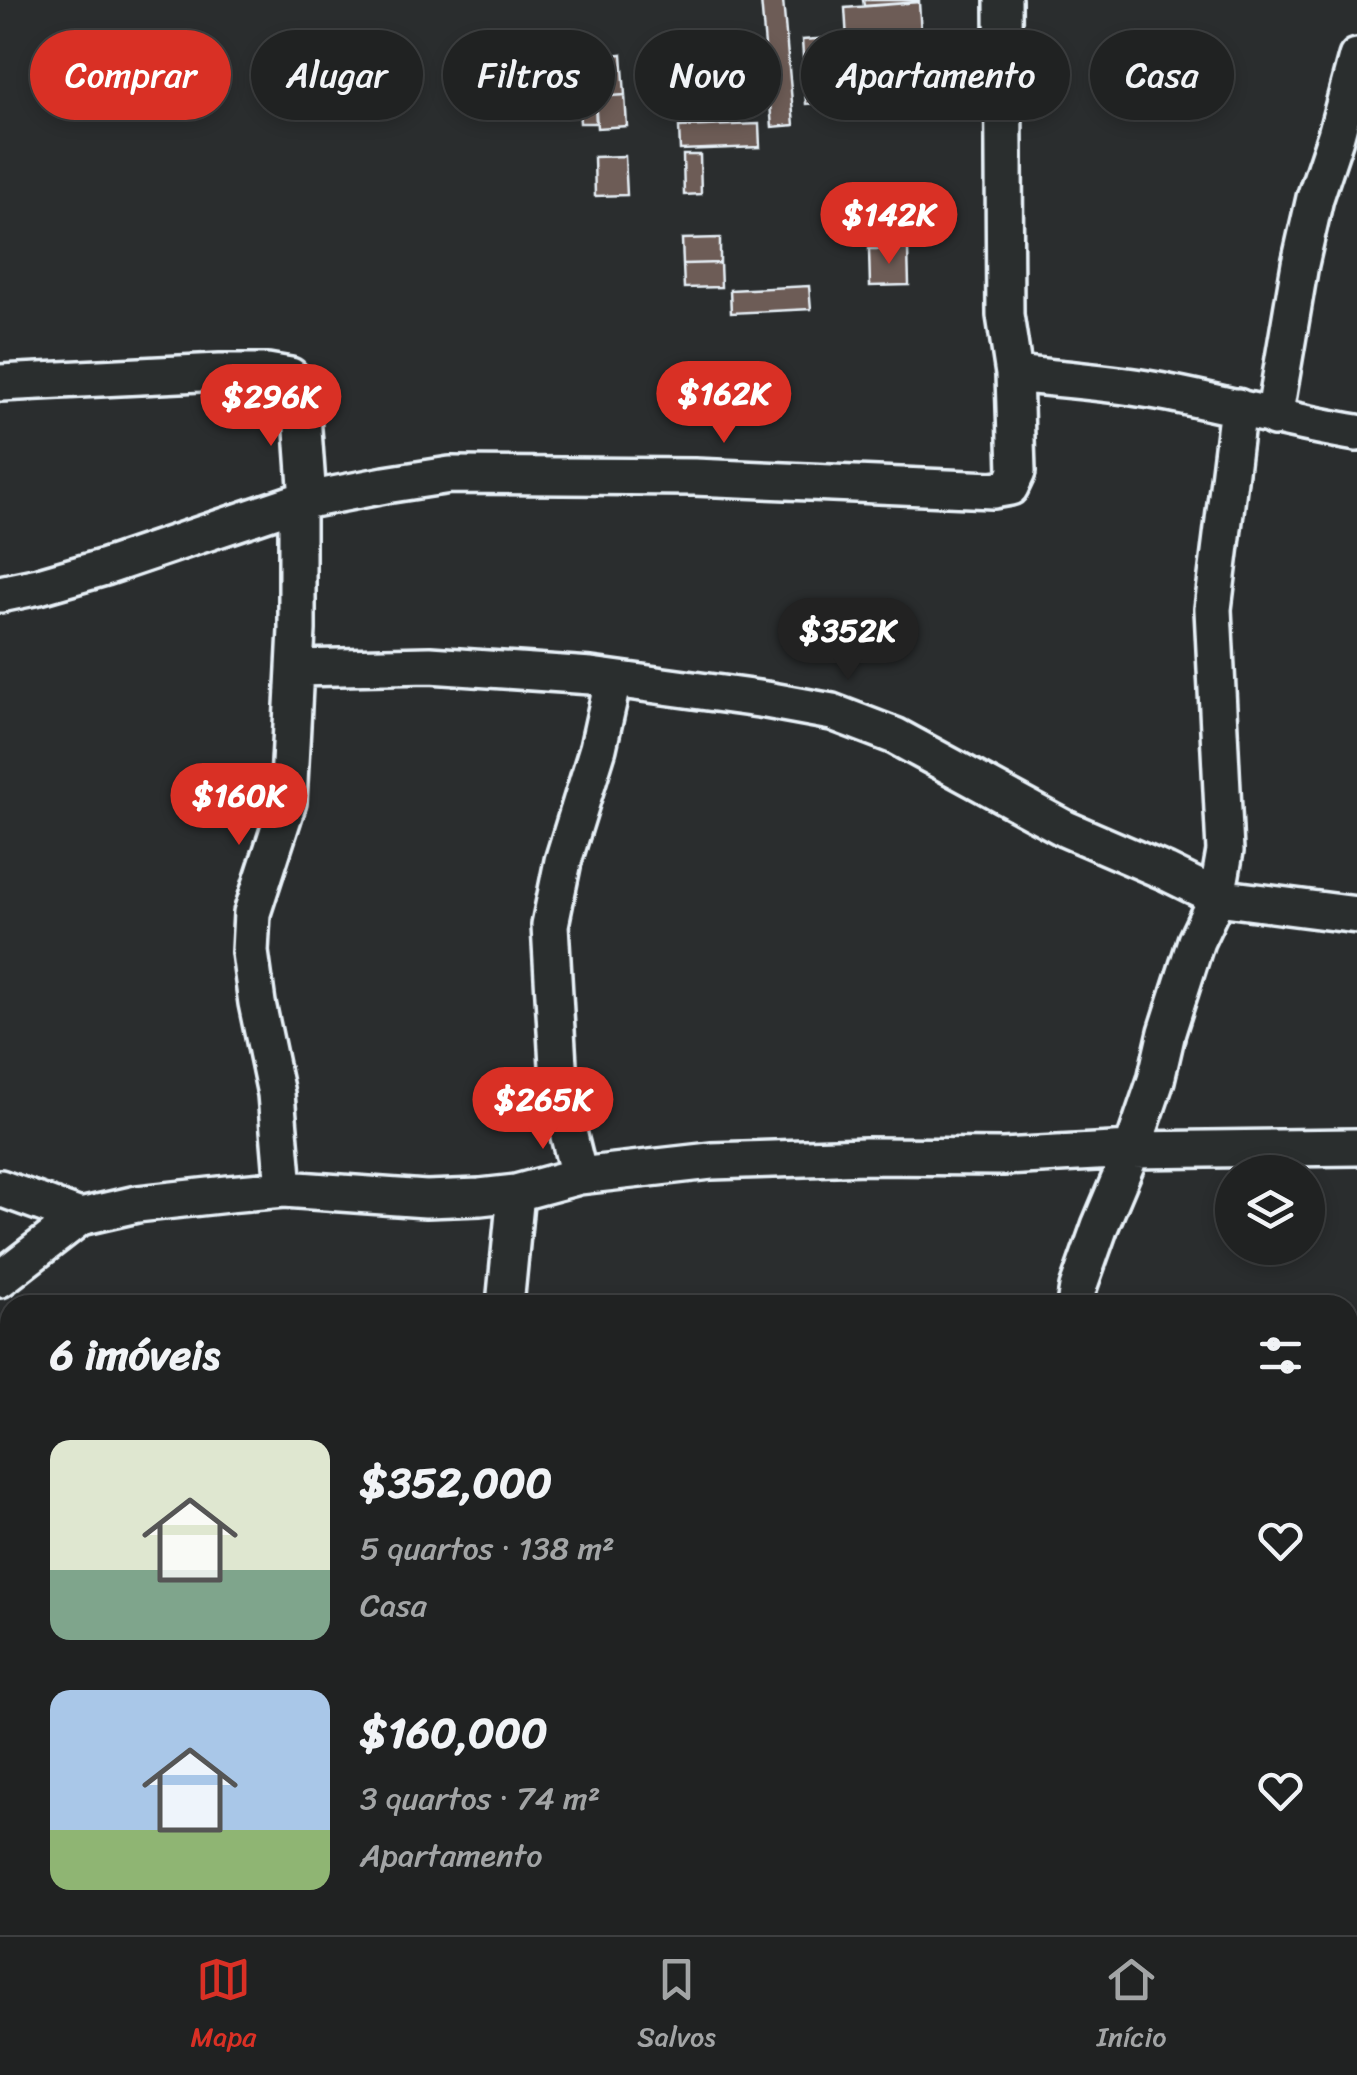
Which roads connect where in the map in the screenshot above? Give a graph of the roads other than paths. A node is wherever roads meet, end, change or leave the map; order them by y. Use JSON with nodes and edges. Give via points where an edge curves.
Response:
{"nodes":[{"id":1,"x":1003,"y":0,"type":"edge"},
{"id":2,"x":1357,"y":57,"type":"edge"},
{"id":3,"x":1014,"y":374,"type":"junction"},
{"id":4,"x":0,"y":383,"type":"edge"},
{"id":5,"x":1238,"y":408,"type":"junction"},
{"id":6,"x":1274,"y":418,"type":"junction"},
{"id":7,"x":1357,"y":433,"type":"edge"},
{"id":8,"x":302,"y":501,"type":"junction"},
{"id":9,"x":0,"y":594,"type":"edge"},
{"id":10,"x":296,"y":668,"type":"junction"},
{"id":11,"x":612,"y":680,"type":"junction"},
{"id":12,"x":1217,"y":896,"type":"junction"},
{"id":13,"x":1357,"y":915,"type":"edge"},
{"id":14,"x":1357,"y":1147,"type":"edge"},
{"id":15,"x":1132,"y":1150,"type":"junction"},
{"id":16,"x":579,"y":1176,"type":"junction"},
{"id":17,"x":0,"y":1188,"type":"edge"},
{"id":18,"x":284,"y":1189,"type":"junction"},
{"id":19,"x":516,"y":1193,"type":"junction"},
{"id":20,"x":80,"y":1217,"type":"junction"},
{"id":21,"x":0,"y":1278,"type":"edge"},
{"id":22,"x":506,"y":1295,"type":"edge"},
{"id":23,"x":1077,"y":1295,"type":"edge"}],
"edges":[{"from":1,"to":3,"type":"street","via":[[1006,315]]},
{"from":2,"to":6,"type":"street","via":[[1300,264]]},
{"from":3,"to":5,"type":"street"},
{"from":3,"to":8,"type":"street","via":[[1017,472],[1010,487],[466,475]]},
{"from":4,"to":8,"type":"street","via":[[220,372],[290,376],[300,388]]},
{"from":5,"to":6,"type":"street"},
{"from":5,"to":12,"type":"street","via":[[1213,609],[1225,850]]},
{"from":6,"to":7,"type":"street"},
{"from":8,"to":9,"type":"street"},
{"from":8,"to":10,"type":"street"},
{"from":10,"to":11,"type":"street","via":[[430,664]]},
{"from":10,"to":18,"type":"street","via":[[288,802],[252,913],[250,952],[276,1094]]},
{"from":11,"to":12,"type":"street","via":[[832,712],[895,736],[1066,829]]},
{"from":11,"to":16,"type":"street","via":[[550,925],[558,1066]]},
{"from":12,"to":13,"type":"street"},
{"from":12,"to":15,"type":"street","via":[[1196,941]]},
{"from":14,"to":15,"type":"street"},
{"from":15,"to":16,"type":"street","via":[[711,1162]]},
{"from":15,"to":23,"type":"street"},
{"from":16,"to":19,"type":"street"},
{"from":17,"to":20,"type":"street"},
{"from":18,"to":19,"type":"street","via":[[426,1199]]},
{"from":18,"to":20,"type":"street","via":[[137,1204]]},
{"from":19,"to":22,"type":"street"},
{"from":20,"to":21,"type":"street"}]}
